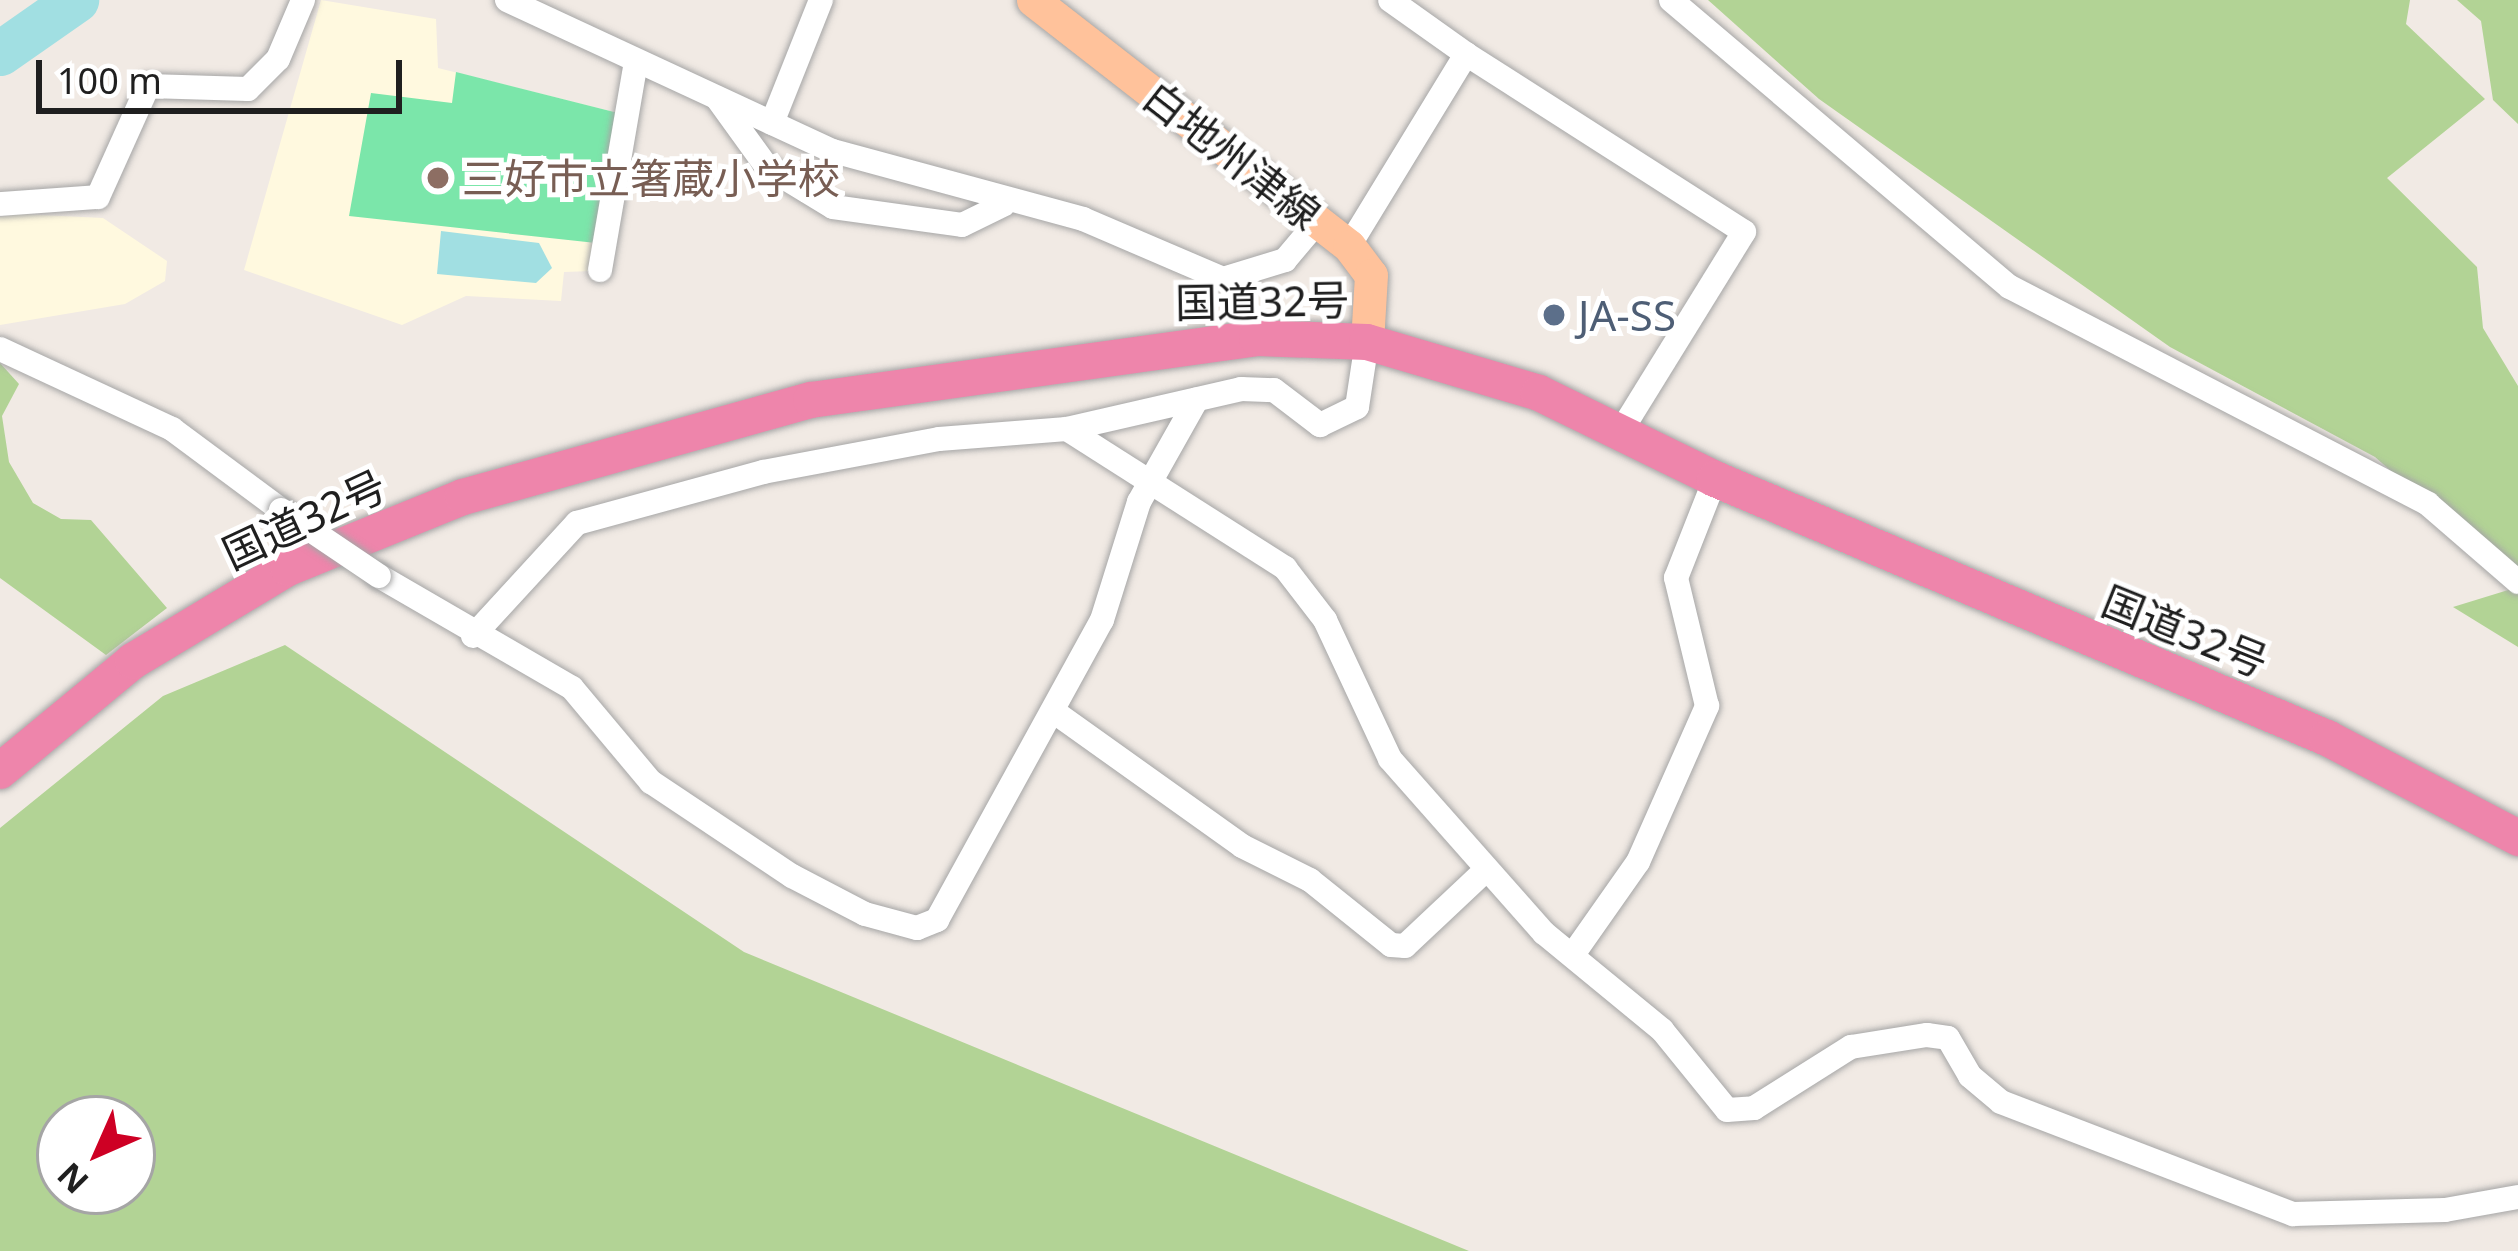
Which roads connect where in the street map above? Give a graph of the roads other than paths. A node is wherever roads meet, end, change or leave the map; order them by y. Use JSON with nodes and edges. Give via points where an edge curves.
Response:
{"nodes":[{"id":1,"x":303,"y":0,"type":"edge"},
{"id":2,"x":507,"y":0,"type":"edge"},
{"id":3,"x":821,"y":0,"type":"edge"},
{"id":4,"x":1033,"y":0,"type":"edge"},
{"id":5,"x":1390,"y":0,"type":"edge"},
{"id":6,"x":1671,"y":0,"type":"edge"},
{"id":7,"x":1466,"y":54,"type":"junction"},
{"id":8,"x":636,"y":62,"type":"junction"},
{"id":9,"x":716,"y":98,"type":"junction"},
{"id":10,"x":772,"y":123,"type":"junction"},
{"id":11,"x":0,"y":204,"type":"edge"},
{"id":12,"x":1003,"y":205,"type":"junction"},
{"id":13,"x":1318,"y":221,"type":"junction"},
{"id":14,"x":1349,"y":246,"type":"junction"},
{"id":15,"x":600,"y":270,"type":"dead end"},
{"id":16,"x":1367,"y":342,"type":"junction"},
{"id":17,"x":0,"y":349,"type":"edge"},
{"id":18,"x":1197,"y":399,"type":"junction"},
{"id":19,"x":1067,"y":429,"type":"junction"},
{"id":20,"x":1621,"y":431,"type":"junction"},
{"id":21,"x":1150,"y":477,"type":"junction"},
{"id":22,"x":1715,"y":479,"type":"junction"},
{"id":23,"x":2518,"y":582,"type":"edge"},
{"id":24,"x":473,"y":636,"type":"junction"},
{"id":25,"x":1053,"y":711,"type":"junction"},
{"id":26,"x":0,"y":771,"type":"edge"},
{"id":27,"x":2518,"y":838,"type":"edge"},
{"id":28,"x":1487,"y":869,"type":"junction"},
{"id":29,"x":1574,"y":953,"type":"junction"},
{"id":30,"x":2518,"y":1197,"type":"edge"}],
"edges":[{"from":1,"to":11,"type":"street","via":[[278,59],[248,89],[148,86],[98,197]]},
{"from":2,"to":8,"type":"street"},
{"from":3,"to":10,"type":"street"},
{"from":4,"to":13,"type":"main road","name":"白地州津線"},
{"from":5,"to":7,"type":"street"},
{"from":6,"to":23,"type":"street","via":[[2010,287],[2428,504]]},
{"from":7,"to":14,"type":"street"},
{"from":7,"to":20,"type":"street","via":[[1744,232]]},
{"from":8,"to":9,"type":"street"},
{"from":8,"to":15,"type":"street"},
{"from":9,"to":10,"type":"street"},
{"from":9,"to":12,"type":"street","via":[[767,167],[833,207],[962,225]]},
{"from":10,"to":12,"type":"street"},
{"from":12,"to":13,"type":"street","via":[[1083,219],[1223,279],[1285,260]]},
{"from":13,"to":14,"type":"main road","name":"白地州津線"},
{"from":14,"to":16,"type":"main road","name":"白地州津線","via":[[1371,275]]},
{"from":16,"to":18,"type":"street","via":[[1357,407],[1337,420],[1321,425],[1274,390]]},
{"from":16,"to":20,"type":"highway","name":"国道32号","via":[[1539,393]]},
{"from":16,"to":26,"type":"highway","name":"国道32号","via":[[1257,338],[1117,353],[811,400],[597,453],[288,568],[133,661]]},
{"from":17,"to":24,"type":"street","bridge":true,"via":[[172,429]]},
{"from":18,"to":19,"type":"street"},
{"from":18,"to":21,"type":"street"},
{"from":19,"to":21,"type":"street"},
{"from":19,"to":24,"type":"street","via":[[939,439],[764,472],[577,524]]},
{"from":20,"to":22,"type":"highway","name":"国道32号"},
{"from":21,"to":25,"type":"street","via":[[1102,620]]},
{"from":21,"to":28,"type":"street","via":[[1285,568],[1325,620],[1390,759]]},
{"from":22,"to":27,"type":"highway","name":"国道32号","via":[[2326,738]]},
{"from":22,"to":29,"type":"street","via":[[1676,578],[1706,706],[1639,862]]},
{"from":24,"to":25,"type":"street","via":[[572,688],[651,782],[792,876],[865,914],[917,928],[937,920]]},
{"from":25,"to":28,"type":"street","via":[[1242,846],[1310,880],[1391,945],[1405,946]]},
{"from":28,"to":29,"type":"street"},
{"from":29,"to":30,"type":"street","via":[[1662,1030],[1727,1110],[1754,1108],[1851,1047],[1948,1037],[1970,1076],[2001,1102],[2293,1214],[2445,1210]]}]}
